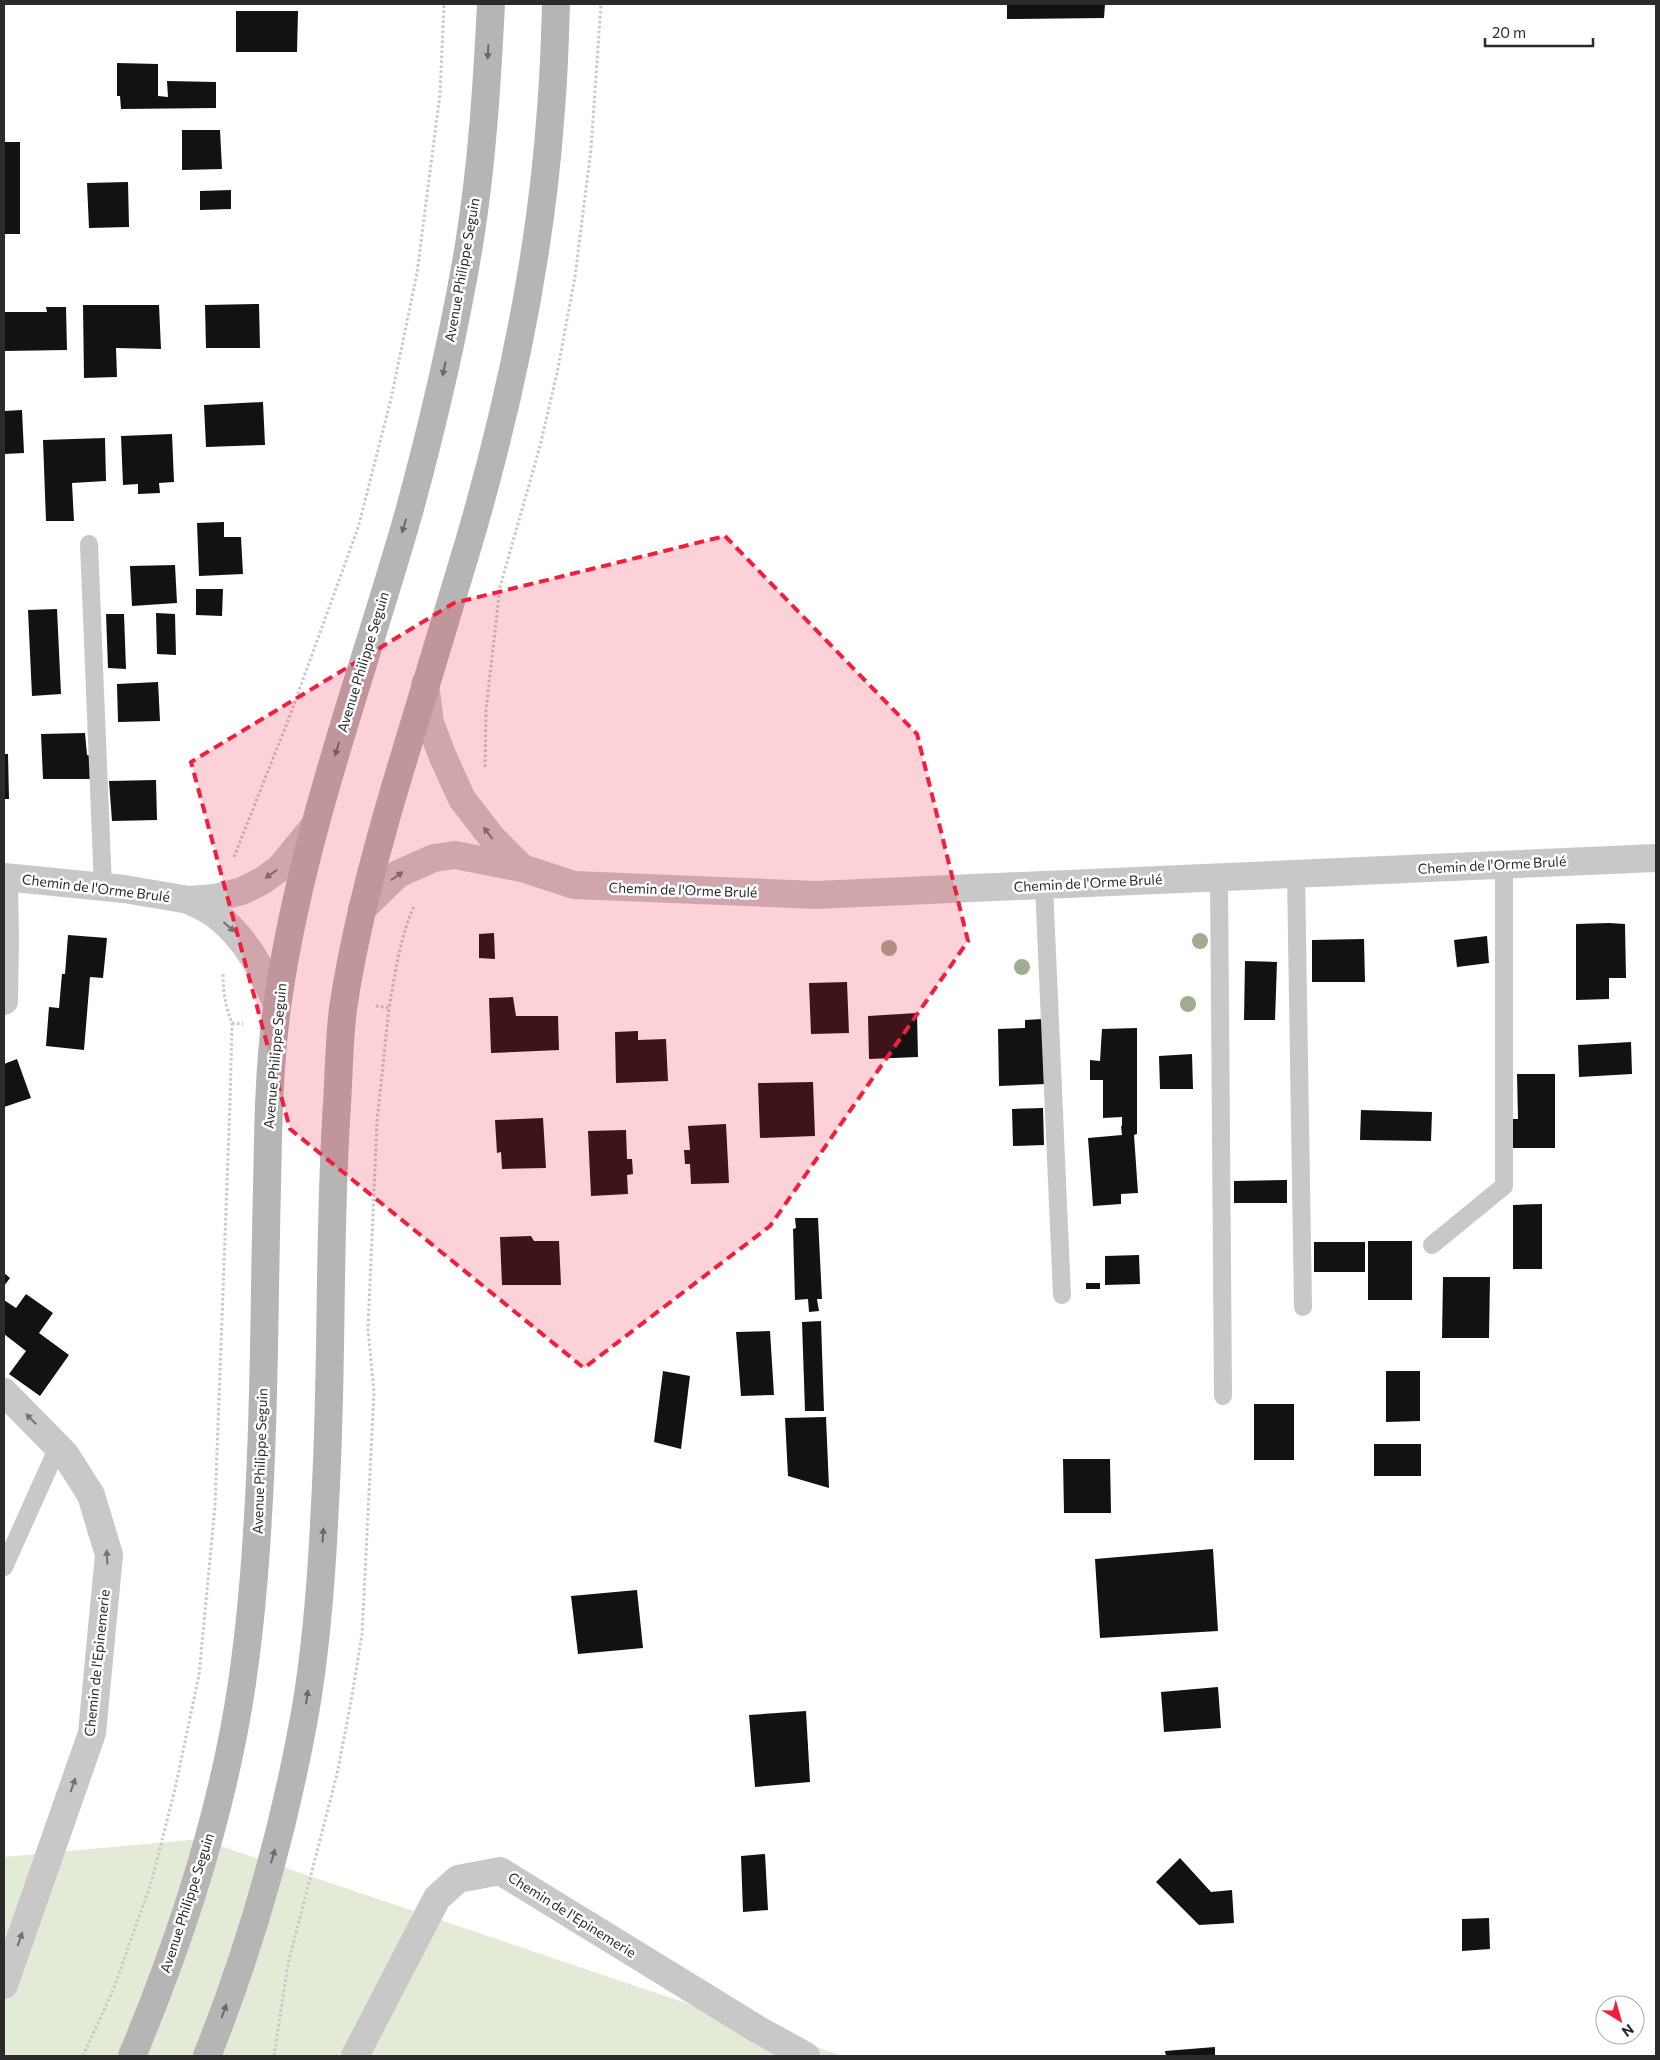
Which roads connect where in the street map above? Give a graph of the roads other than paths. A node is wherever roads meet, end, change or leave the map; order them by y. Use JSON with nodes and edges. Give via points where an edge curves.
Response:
{"nodes":[{"id":1,"x":491,"y":4,"type":"edge"},
{"id":2,"x":556,"y":4,"type":"edge"},
{"id":3,"x":89,"y":544,"type":"dead end"},
{"id":4,"x":425,"y":684,"type":"junction"},
{"id":5,"x":315,"y":825,"type":"junction"},
{"id":6,"x":1656,"y":858,"type":"edge"},
{"id":7,"x":1504,"y":864,"type":"junction"},
{"id":8,"x":522,"y":868,"type":"junction"},
{"id":9,"x":1296,"y":874,"type":"junction"},
{"id":10,"x":4,"y":877,"type":"edge"},
{"id":11,"x":1219,"y":877,"type":"junction"},
{"id":12,"x":1044,"y":885,"type":"junction"},
{"id":13,"x":103,"y":887,"type":"junction"},
{"id":14,"x":189,"y":900,"type":"junction"},
{"id":15,"x":362,"y":909,"type":"junction"},
{"id":16,"x":4,"y":1001,"type":"edge"},
{"id":17,"x":277,"y":1004,"type":"junction"},
{"id":18,"x":1432,"y":1245,"type":"dead end"},
{"id":19,"x":1062,"y":1295,"type":"dead end"},
{"id":20,"x":1303,"y":1307,"type":"dead end"},
{"id":21,"x":4,"y":1392,"type":"edge"},
{"id":22,"x":1223,"y":1396,"type":"dead end"},
{"id":23,"x":58,"y":1447,"type":"junction"},
{"id":24,"x":4,"y":1567,"type":"edge"},
{"id":25,"x":4,"y":1985,"type":"edge"},
{"id":26,"x":132,"y":2056,"type":"edge"},
{"id":27,"x":207,"y":2056,"type":"edge"},
{"id":28,"x":354,"y":2056,"type":"edge"},
{"id":29,"x":806,"y":2056,"type":"edge"}],
"edges":[{"from":1,"to":5,"type":"main road","name":"Avenue Philippe Seguin","one_way":true,"via":[[479,161],[457,308],[410,505]]},
{"from":2,"to":4,"type":"main road","via":[[551,112],[534,255],[506,404],[470,540]]},
{"from":3,"to":13,"type":"lane"},
{"from":8,"to":4,"type":"street","name":"Chemin de l'Orme Brulé","one_way":true,"via":[[493,839],[458,791],[430,723]]},
{"from":4,"to":15,"type":"main road"},
{"from":5,"to":14,"type":"street","name":"Chemin de l'Orme Brulé","one_way":true,"via":[[280,868],[262,881],[224,896]]},
{"from":5,"to":17,"type":"main road","name":"Avenue Philippe Seguin","via":[[290,928]]},
{"from":6,"to":7,"type":"street","name":"Chemin de l'Orme Brulé"},
{"from":7,"to":9,"type":"street","name":"Chemin de l'Orme Brulé"},
{"from":7,"to":18,"type":"lane","via":[[1504,1186]]},
{"from":8,"to":12,"type":"street","name":"Chemin de l'Orme Brulé","via":[[574,885],[816,895]]},
{"from":15,"to":8,"type":"street","name":"Chemin de l'Orme Brulé","one_way":true,"via":[[398,874],[434,858],[455,855]]},
{"from":9,"to":11,"type":"street","name":"Chemin de l'Orme Brulé"},
{"from":9,"to":20,"type":"lane"},
{"from":10,"to":13,"type":"street","name":"Chemin de l'Orme Brulé"},
{"from":10,"to":16,"type":"street"},
{"from":11,"to":12,"type":"street","name":"Chemin de l'Orme Brulé"},
{"from":11,"to":22,"type":"lane"},
{"from":12,"to":19,"type":"lane"},
{"from":13,"to":14,"type":"street","name":"Chemin de l'Orme Brulé"},
{"from":14,"to":17,"type":"street","name":"Chemin de l'Orme Brulé","one_way":true,"via":[[215,914],[239,936],[263,971]]},
{"from":27,"to":15,"type":"main road","one_way":true,"via":[[238,1973],[275,1848],[304,1718],[316,1636],[326,1501],[335,1130],[343,1011]]},
{"from":17,"to":26,"type":"main road","name":"Avenue Philippe Seguin","via":[[268,1149],[259,1512],[242,1685],[225,1773],[200,1870]]},
{"from":23,"to":21,"type":"street","name":"Chemin de l'Epinemerie","one_way":true},
{"from":23,"to":24,"type":"lane"},
{"from":25,"to":23,"type":"street","name":"Chemin de l'Epinemerie","one_way":true,"via":[[92,1733],[109,1555],[91,1495]]},
{"from":28,"to":29,"type":"street","name":"Chemin de l'Epinemerie","via":[[437,1898],[458,1879],[500,1871]]}]}
